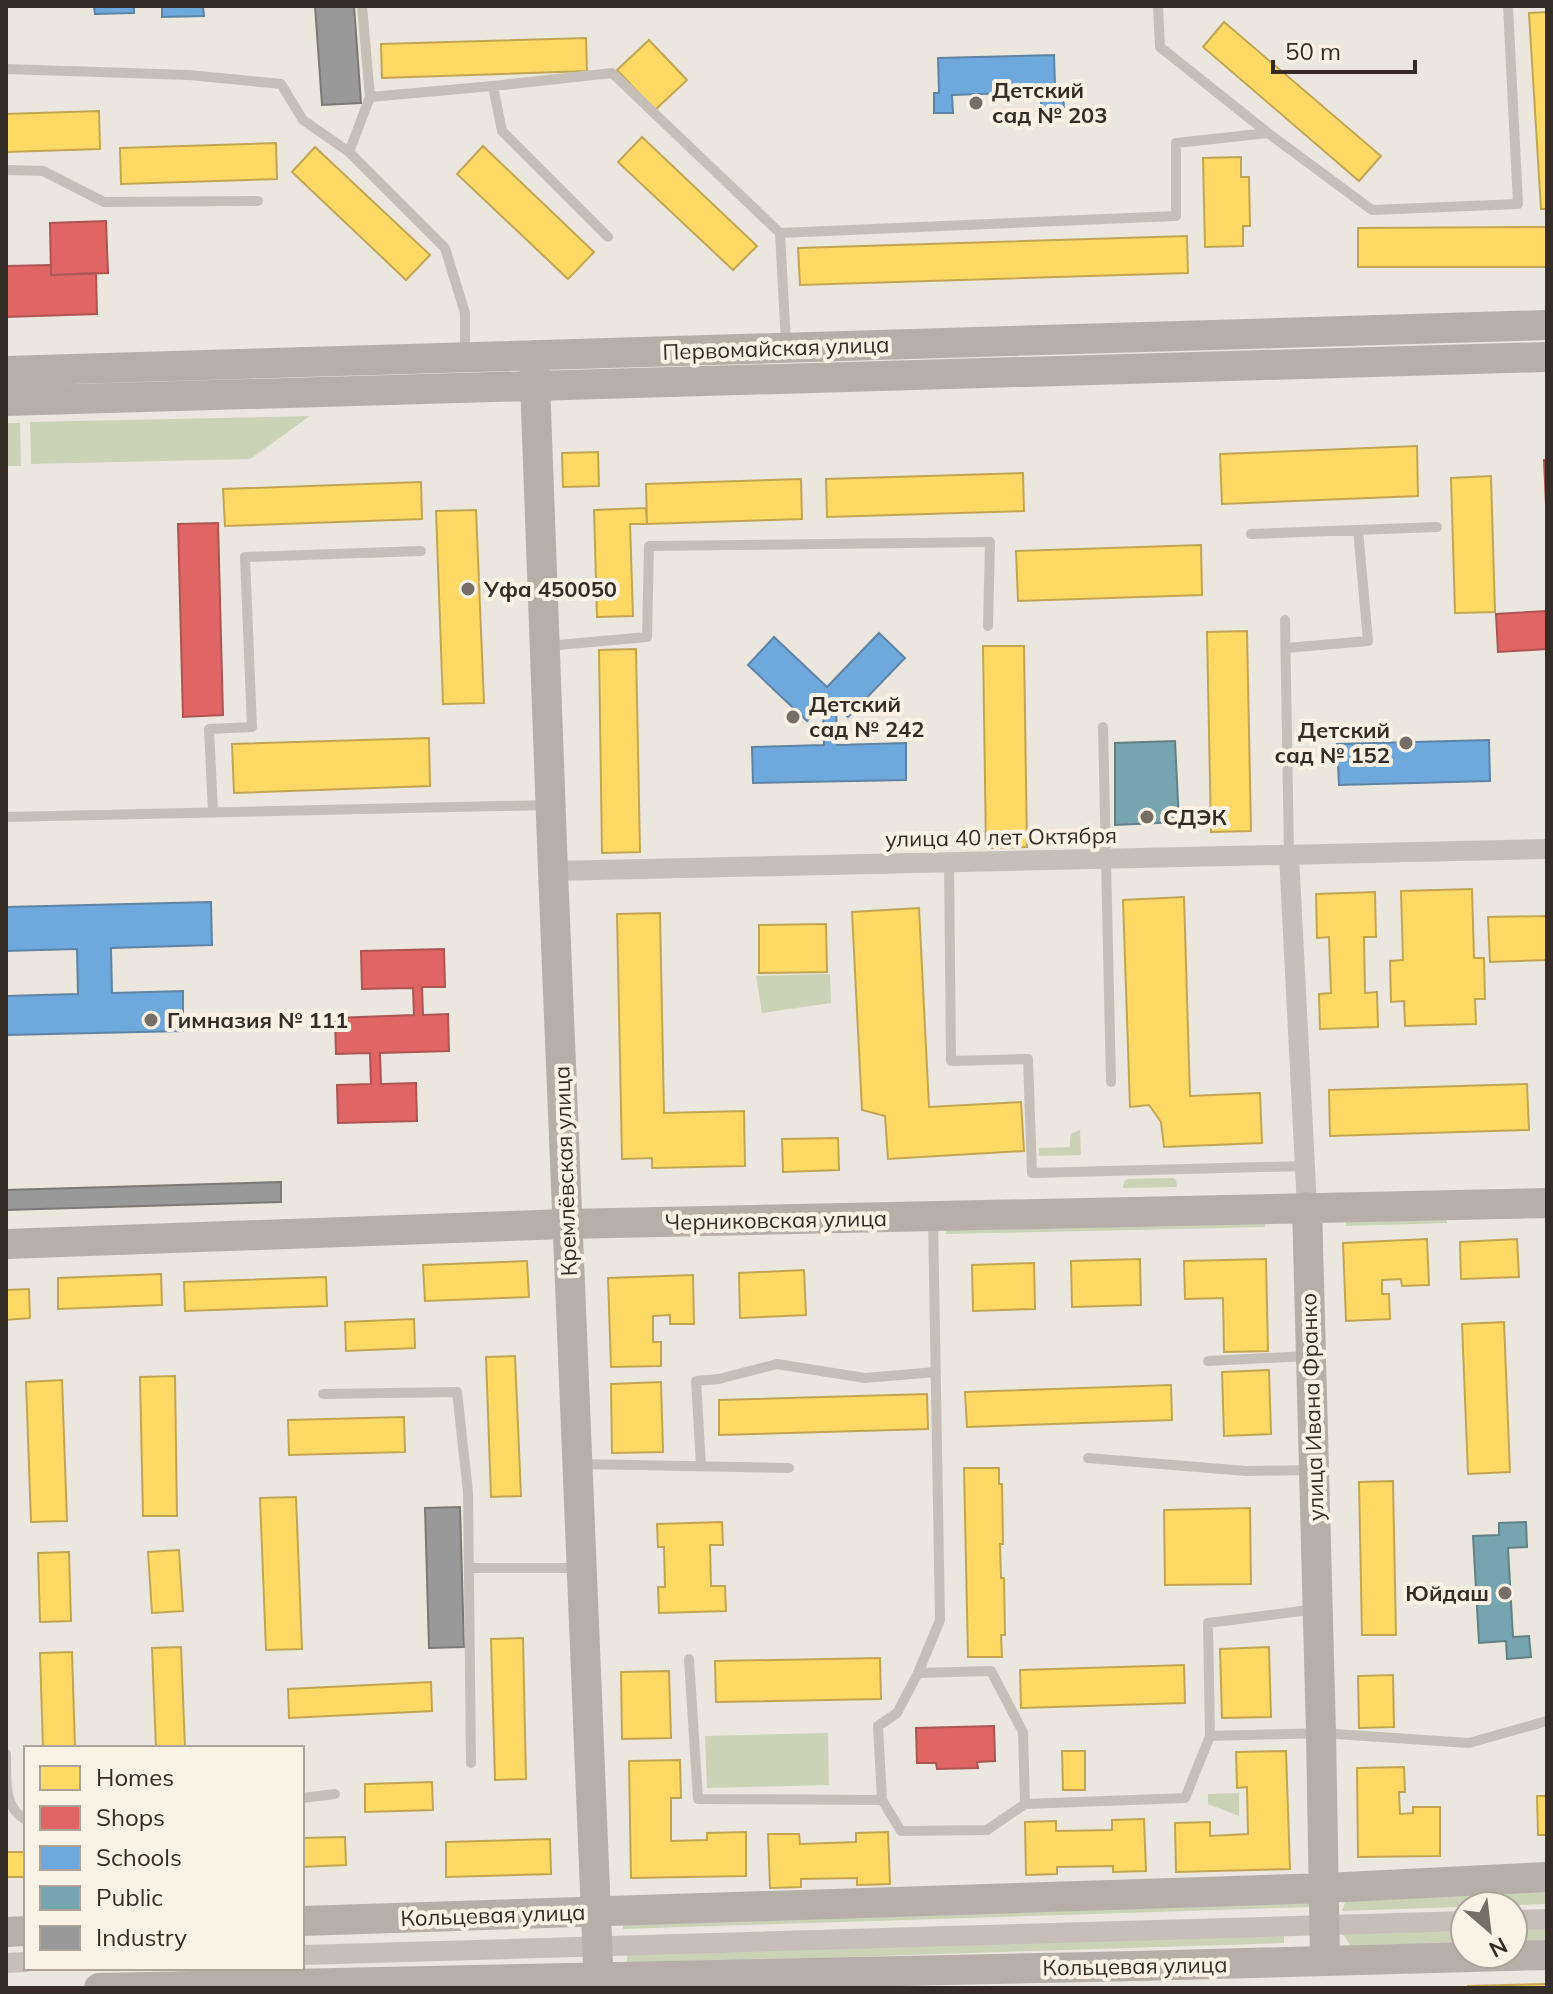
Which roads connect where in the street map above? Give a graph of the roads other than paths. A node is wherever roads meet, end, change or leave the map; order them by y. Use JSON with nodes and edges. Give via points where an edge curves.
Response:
{"nodes":[{"id":1,"x":362,"y":6,"type":"edge"},
{"id":2,"x":1158,"y":6,"type":"edge"},
{"id":3,"x":1508,"y":6,"type":"edge"},
{"id":4,"x":6,"y":69,"type":"edge"},
{"id":5,"x":493,"y":86,"type":"junction"},
{"id":6,"x":370,"y":97,"type":"junction"},
{"id":7,"x":1268,"y":133,"type":"junction"},
{"id":8,"x":349,"y":152,"type":"junction"},
{"id":9,"x":6,"y":170,"type":"edge"},
{"id":10,"x":258,"y":201,"type":"dead end"},
{"id":11,"x":780,"y":233,"type":"junction"},
{"id":12,"x":608,"y":237,"type":"dead end"},
{"id":13,"x":1547,"y":325,"type":"edge"},
{"id":14,"x":786,"y":347,"type":"junction"},
{"id":15,"x":534,"y":355,"type":"junction"},
{"id":16,"x":465,"y":357,"type":"junction"},
{"id":17,"x":1547,"y":357,"type":"edge"},
{"id":18,"x":6,"y":371,"type":"edge"},
{"id":19,"x":535,"y":386,"type":"junction"},
{"id":20,"x":6,"y":401,"type":"edge"},
{"id":21,"x":1437,"y":527,"type":"dead end"},
{"id":22,"x":1358,"y":530,"type":"junction"},
{"id":23,"x":1251,"y":534,"type":"dead end"},
{"id":24,"x":421,"y":551,"type":"dead end"},
{"id":25,"x":1285,"y":620,"type":"dead end"},
{"id":26,"x":988,"y":626,"type":"dead end"},
{"id":27,"x":545,"y":646,"type":"junction"},
{"id":28,"x":1286,"y":648,"type":"junction"},
{"id":29,"x":1103,"y":727,"type":"dead end"},
{"id":30,"x":550,"y":805,"type":"junction"},
{"id":31,"x":213,"y":812,"type":"junction"},
{"id":32,"x":6,"y":817,"type":"edge"},
{"id":33,"x":1547,"y":849,"type":"edge"},
{"id":34,"x":1289,"y":855,"type":"junction"},
{"id":35,"x":1106,"y":859,"type":"junction"},
{"id":36,"x":949,"y":862,"type":"junction"},
{"id":37,"x":553,"y":871,"type":"junction"},
{"id":38,"x":1111,"y":1082,"type":"dead end"},
{"id":39,"x":1305,"y":1166,"type":"junction"},
{"id":40,"x":1547,"y":1203,"type":"edge"},
{"id":41,"x":1307,"y":1207,"type":"junction"},
{"id":42,"x":933,"y":1216,"type":"junction"},
{"id":43,"x":567,"y":1224,"type":"junction"},
{"id":44,"x":6,"y":1244,"type":"edge"},
{"id":45,"x":1310,"y":1356,"type":"junction"},
{"id":46,"x":1208,"y":1361,"type":"dead end"},
{"id":47,"x":936,"y":1372,"type":"junction"},
{"id":48,"x":323,"y":1394,"type":"dead end"},
{"id":49,"x":1088,"y":1458,"type":"dead end"},
{"id":50,"x":577,"y":1464,"type":"junction"},
{"id":51,"x":701,"y":1466,"type":"junction"},
{"id":52,"x":789,"y":1468,"type":"dead end"},
{"id":53,"x":1314,"y":1470,"type":"junction"},
{"id":54,"x":470,"y":1568,"type":"junction"},
{"id":55,"x":582,"y":1568,"type":"junction"},
{"id":56,"x":1318,"y":1609,"type":"junction"},
{"id":57,"x":689,"y":1659,"type":"dead end"},
{"id":58,"x":918,"y":1673,"type":"junction"},
{"id":59,"x":1547,"y":1721,"type":"edge"},
{"id":60,"x":1321,"y":1733,"type":"junction"},
{"id":61,"x":1210,"y":1736,"type":"junction"},
{"id":62,"x":6,"y":1754,"type":"edge"},
{"id":63,"x":471,"y":1763,"type":"dead end"},
{"id":64,"x":335,"y":1794,"type":"dead end"},
{"id":65,"x":304,"y":1798,"type":"edge"},
{"id":66,"x":882,"y":1800,"type":"junction"},
{"id":67,"x":1025,"y":1804,"type":"junction"},
{"id":68,"x":24,"y":1819,"type":"edge"},
{"id":69,"x":1547,"y":1877,"type":"edge"},
{"id":70,"x":1325,"y":1888,"type":"junction"},
{"id":71,"x":596,"y":1912,"type":"junction"},
{"id":72,"x":304,"y":1921,"type":"edge"},
{"id":73,"x":1449,"y":1921,"type":"edge"},
{"id":74,"x":1325,"y":1925,"type":"junction"},
{"id":75,"x":597,"y":1946,"type":"junction"},
{"id":76,"x":304,"y":1955,"type":"edge"},
{"id":77,"x":1547,"y":1955,"type":"edge"},
{"id":78,"x":1325,"y":1960,"type":"junction"},
{"id":79,"x":753,"y":1981,"type":"edge"},
{"id":80,"x":599,"y":1982,"type":"edge"},
{"id":81,"x":99,"y":1988,"type":"edge"}],
"edges":[{"from":1,"to":6,"type":"lane"},
{"from":2,"to":7,"type":"lane","via":[[1160,47]]},
{"from":3,"to":7,"type":"lane","via":[[1518,204],[1372,210]]},
{"from":4,"to":8,"type":"lane","via":[[281,84],[303,120]]},
{"from":5,"to":6,"type":"lane"},
{"from":5,"to":11,"type":"lane","via":[[612,73]]},
{"from":5,"to":12,"type":"lane","via":[[502,131]]},
{"from":6,"to":8,"type":"lane"},
{"from":7,"to":11,"type":"lane","via":[[1176,143],[1176,216]]},
{"from":8,"to":16,"type":"lane","via":[[445,248],[465,313]]},
{"from":9,"to":10,"type":"lane","via":[[43,171],[104,202]]},
{"from":11,"to":14,"type":"lane"},
{"from":13,"to":14,"type":"main road","name":"Первомайская улица"},
{"from":14,"to":15,"type":"main road","name":"Первомайская улица"},
{"from":15,"to":16,"type":"main road","name":"Первомайская улица"},
{"from":15,"to":19,"type":"main road","name":"Кремлёвская улица"},
{"from":16,"to":18,"type":"main road","name":"Первомайская улица"},
{"from":17,"to":19,"type":"main road","name":"Первомайская улица"},
{"from":19,"to":20,"type":"main road","name":"Первомайская улица"},
{"from":19,"to":27,"type":"main road","name":"Кремлёвская улица"},
{"from":21,"to":22,"type":"lane"},
{"from":22,"to":23,"type":"lane"},
{"from":22,"to":28,"type":"lane","via":[[1368,641]]},
{"from":24,"to":31,"type":"lane","via":[[245,557],[252,727],[209,729]]},
{"from":25,"to":28,"type":"lane"},
{"from":26,"to":27,"type":"lane","via":[[990,542],[649,546],[647,637]]},
{"from":27,"to":30,"type":"main road","name":"Кремлёвская улица"},
{"from":28,"to":34,"type":"lane"},
{"from":29,"to":35,"type":"lane"},
{"from":30,"to":31,"type":"lane"},
{"from":30,"to":37,"type":"main road","name":"Кремлёвская улица"},
{"from":31,"to":32,"type":"lane"},
{"from":33,"to":34,"type":"street","name":"улица 40 лет Октября"},
{"from":34,"to":35,"type":"street","name":"улица 40 лет Октября"},
{"from":34,"to":39,"type":"street","name":"улица Ивана Франко"},
{"from":35,"to":36,"type":"street","name":"улица 40 лет Октября"},
{"from":35,"to":38,"type":"lane"},
{"from":36,"to":37,"type":"street","name":"улица 40 лет Октября"},
{"from":36,"to":39,"type":"lane","via":[[951,1061],[1028,1059],[1032,1173]]},
{"from":37,"to":43,"type":"main road","name":"Кремлёвская улица"},
{"from":39,"to":41,"type":"street","name":"улица Ивана Франко"},
{"from":40,"to":41,"type":"main road","name":"Черниковская улица"},
{"from":41,"to":42,"type":"main road","name":"Черниковская улица"},
{"from":41,"to":45,"type":"main road","name":"улица Ивана Франко"},
{"from":42,"to":43,"type":"main road","name":"Черниковская улица"},
{"from":42,"to":47,"type":"lane"},
{"from":43,"to":44,"type":"main road","name":"Черниковская улица"},
{"from":43,"to":50,"type":"main road","name":"Кремлёвская улица"},
{"from":45,"to":46,"type":"lane"},
{"from":45,"to":53,"type":"main road","name":"улица Ивана Франко"},
{"from":47,"to":51,"type":"lane","via":[[865,1378],[777,1364],[696,1381]]},
{"from":47,"to":58,"type":"lane","via":[[940,1620]]},
{"from":48,"to":54,"type":"lane","via":[[457,1392]]},
{"from":49,"to":53,"type":"lane","via":[[1246,1471]]},
{"from":50,"to":51,"type":"lane"},
{"from":50,"to":55,"type":"main road","name":"Кремлёвская улица"},
{"from":51,"to":52,"type":"lane"},
{"from":53,"to":56,"type":"main road","name":"улица Ивана Франко"},
{"from":54,"to":55,"type":"lane"},
{"from":54,"to":63,"type":"lane"},
{"from":55,"to":71,"type":"main road","name":"Кремлёвская улица"},
{"from":56,"to":60,"type":"main road","name":"улица Ивана Франко"},
{"from":56,"to":61,"type":"lane","via":[[1208,1623]]},
{"from":57,"to":66,"type":"lane","via":[[698,1799]]},
{"from":58,"to":66,"type":"lane","via":[[897,1713],[878,1726]]},
{"from":58,"to":67,"type":"lane","via":[[991,1671],[1023,1732]]},
{"from":59,"to":60,"type":"lane","via":[[1469,1743]]},
{"from":60,"to":61,"type":"lane"},
{"from":60,"to":70,"type":"main road","name":"улица Ивана Франко"},
{"from":61,"to":67,"type":"lane","via":[[1185,1798]]},
{"from":62,"to":68,"type":"lane","via":[[9,1803]]},
{"from":64,"to":65,"type":"lane"},
{"from":66,"to":67,"type":"lane","via":[[901,1831],[987,1830]]},
{"from":69,"to":70,"type":"main road","name":"Кольцевая улица"},
{"from":70,"to":71,"type":"main road","name":"Кольцевая улица"},
{"from":70,"to":74,"type":"main road","name":"улица Ивана Франко"},
{"from":71,"to":72,"type":"main road","name":"Кольцевая улица"},
{"from":71,"to":75,"type":"main road","name":"Кремлёвская улица"},
{"from":73,"to":74,"type":"street"},
{"from":74,"to":75,"type":"street"},
{"from":74,"to":78,"type":"main road","name":"улица Ивана Франко"},
{"from":75,"to":76,"type":"street"},
{"from":75,"to":80,"type":"main road","name":"Кремлёвская улица"},
{"from":77,"to":78,"type":"main road","name":"Кольцевая улица"},
{"from":78,"to":79,"type":"main road","name":"Кольцевая улица","via":[[1138,1971]]},
{"from":79,"to":80,"type":"main road","name":"Кольцевая улица"},
{"from":80,"to":81,"type":"main road","name":"Кольцевая улица"}]}
